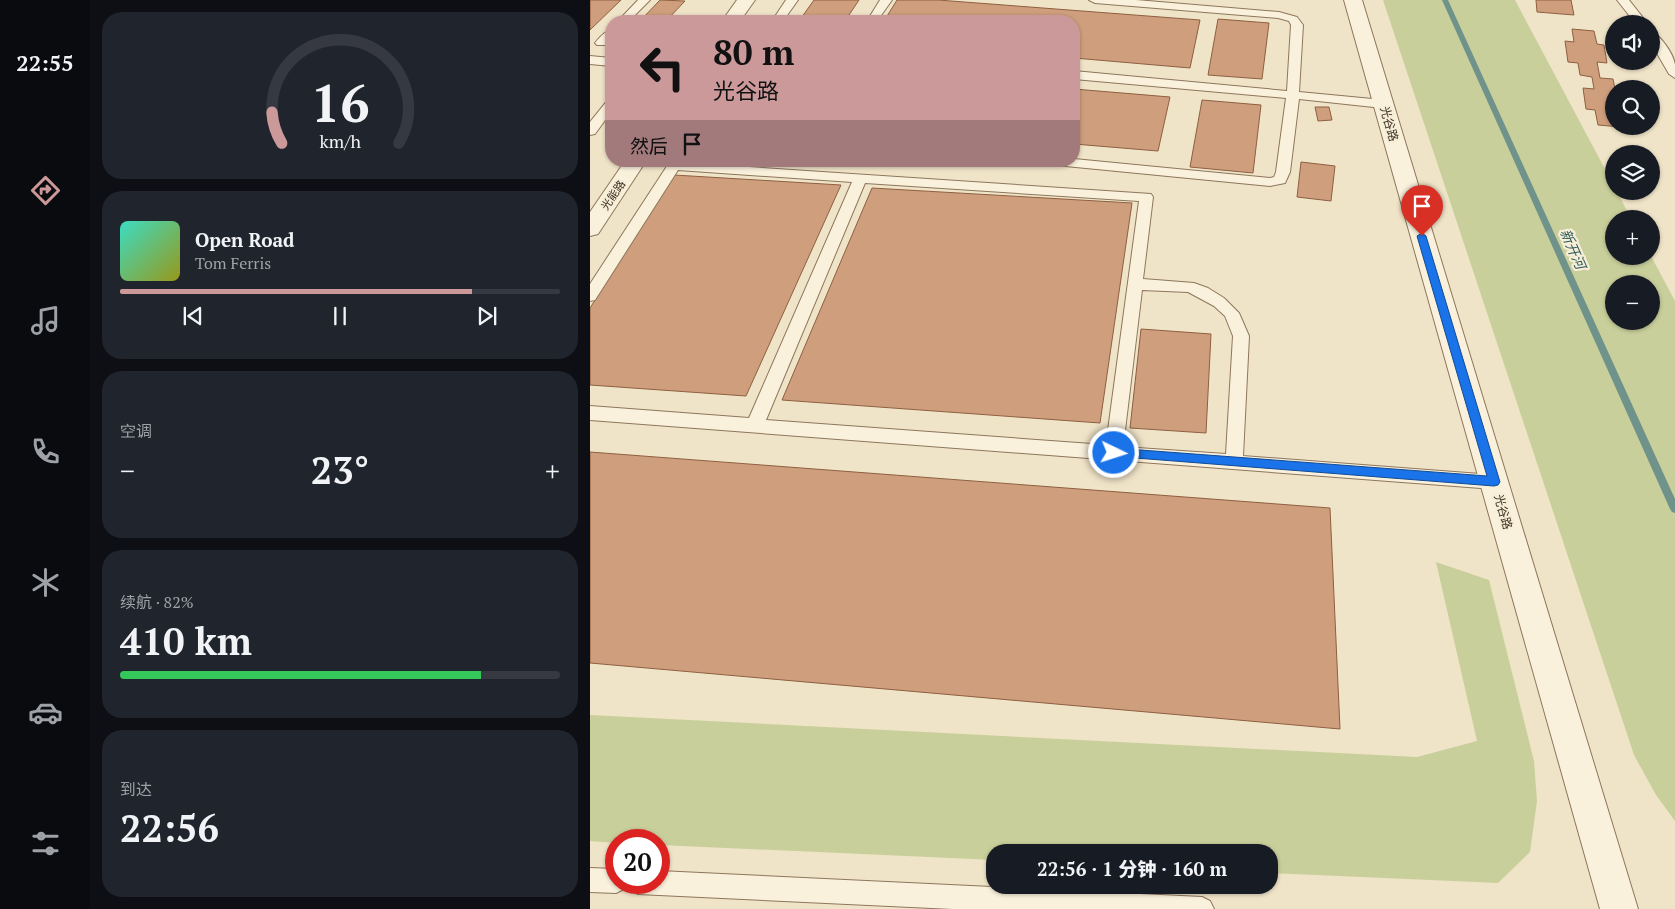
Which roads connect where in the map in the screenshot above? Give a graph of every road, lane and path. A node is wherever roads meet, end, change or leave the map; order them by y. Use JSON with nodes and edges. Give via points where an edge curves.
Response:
{"nodes":[{"id":1,"x":644,"y":0,"type":"edge"},
{"id":2,"x":746,"y":0,"type":"edge"},
{"id":3,"x":792,"y":0,"type":"edge"},
{"id":4,"x":886,"y":0,"type":"edge"},
{"id":5,"x":1095,"y":0,"type":"edge"},
{"id":6,"x":1353,"y":0,"type":"edge"},
{"id":7,"x":1623,"y":0,"type":"edge"},
{"id":8,"x":629,"y":15,"type":"edge"},
{"id":9,"x":735,"y":15,"type":"edge"},
{"id":10,"x":781,"y":15,"type":"edge"},
{"id":11,"x":876,"y":15,"type":"edge"},
{"id":12,"x":1635,"y":15,"type":"edge"},
{"id":13,"x":605,"y":39,"type":"edge"},
{"id":14,"x":601,"y":43,"type":"dead end"},
{"id":15,"x":1660,"y":46,"type":"edge"},
{"id":16,"x":590,"y":60,"type":"edge"},
{"id":17,"x":605,"y":61,"type":"edge"},
{"id":18,"x":1675,"y":74,"type":"edge"},
{"id":19,"x":1080,"y":76,"type":"edge"},
{"id":20,"x":1293,"y":95,"type":"junction"},
{"id":21,"x":1383,"y":104,"type":"junction"},
{"id":22,"x":605,"y":112,"type":"edge"},
{"id":23,"x":590,"y":131,"type":"edge"},
{"id":24,"x":1080,"y":164,"type":"edge"},
{"id":25,"x":632,"y":167,"type":"edge"},
{"id":26,"x":673,"y":167,"type":"edge"},
{"id":27,"x":690,"y":167,"type":"edge"},
{"id":28,"x":860,"y":178,"type":"junction"},
{"id":29,"x":590,"y":229,"type":"edge"},
{"id":30,"x":1135,"y":284,"type":"junction"},
{"id":31,"x":590,"y":296,"type":"edge"},
{"id":32,"x":590,"y":413,"type":"edge"},
{"id":33,"x":755,"y":425,"type":"junction"},
{"id":34,"x":1114,"y":453,"type":"junction"},
{"id":35,"x":1234,"y":462,"type":"junction"},
{"id":36,"x":1494,"y":482,"type":"junction"},
{"id":37,"x":590,"y":880,"type":"edge"},
{"id":38,"x":605,"y":881,"type":"edge"},
{"id":39,"x":670,"y":884,"type":"edge"},
{"id":40,"x":1202,"y":909,"type":"edge"},
{"id":41,"x":1619,"y":909,"type":"edge"}],
"edges":[{"from":1,"to":8,"type":"lane"},
{"from":2,"to":9,"type":"street"},
{"from":3,"to":10,"type":"lane"},
{"from":4,"to":11,"type":"lane"},
{"from":5,"to":20,"type":"lane","via":[[1279,15],[1293,19],[1297,25]]},
{"from":6,"to":21,"type":"street","name":"光谷路"},
{"from":7,"to":12,"type":"lane"},
{"from":13,"to":14,"type":"lane"},
{"from":15,"to":18,"type":"lane"},
{"from":16,"to":17,"type":"lane"},
{"from":19,"to":20,"type":"lane"},
{"from":20,"to":21,"type":"lane"},
{"from":20,"to":24,"type":"lane","via":[[1284,172],[1280,180],[1254,181]]},
{"from":21,"to":36,"type":"street","name":"光谷路"},
{"from":22,"to":23,"type":"lane"},
{"from":25,"to":29,"type":"street","name":"光能路"},
{"from":26,"to":31,"type":"lane"},
{"from":27,"to":28,"type":"lane"},
{"from":28,"to":30,"type":"lane","via":[[1146,197]]},
{"from":28,"to":33,"type":"lane"},
{"from":30,"to":34,"type":"lane"},
{"from":30,"to":35,"type":"lane","via":[[1189,287],[1203,292],[1231,313],[1241,336]]},
{"from":32,"to":33,"type":"lane"},
{"from":33,"to":34,"type":"lane"},
{"from":34,"to":35,"type":"lane"},
{"from":35,"to":36,"type":"lane"},
{"from":36,"to":41,"type":"street","name":"光谷路"},
{"from":37,"to":38,"type":"lane"},
{"from":39,"to":40,"type":"lane"}]}
